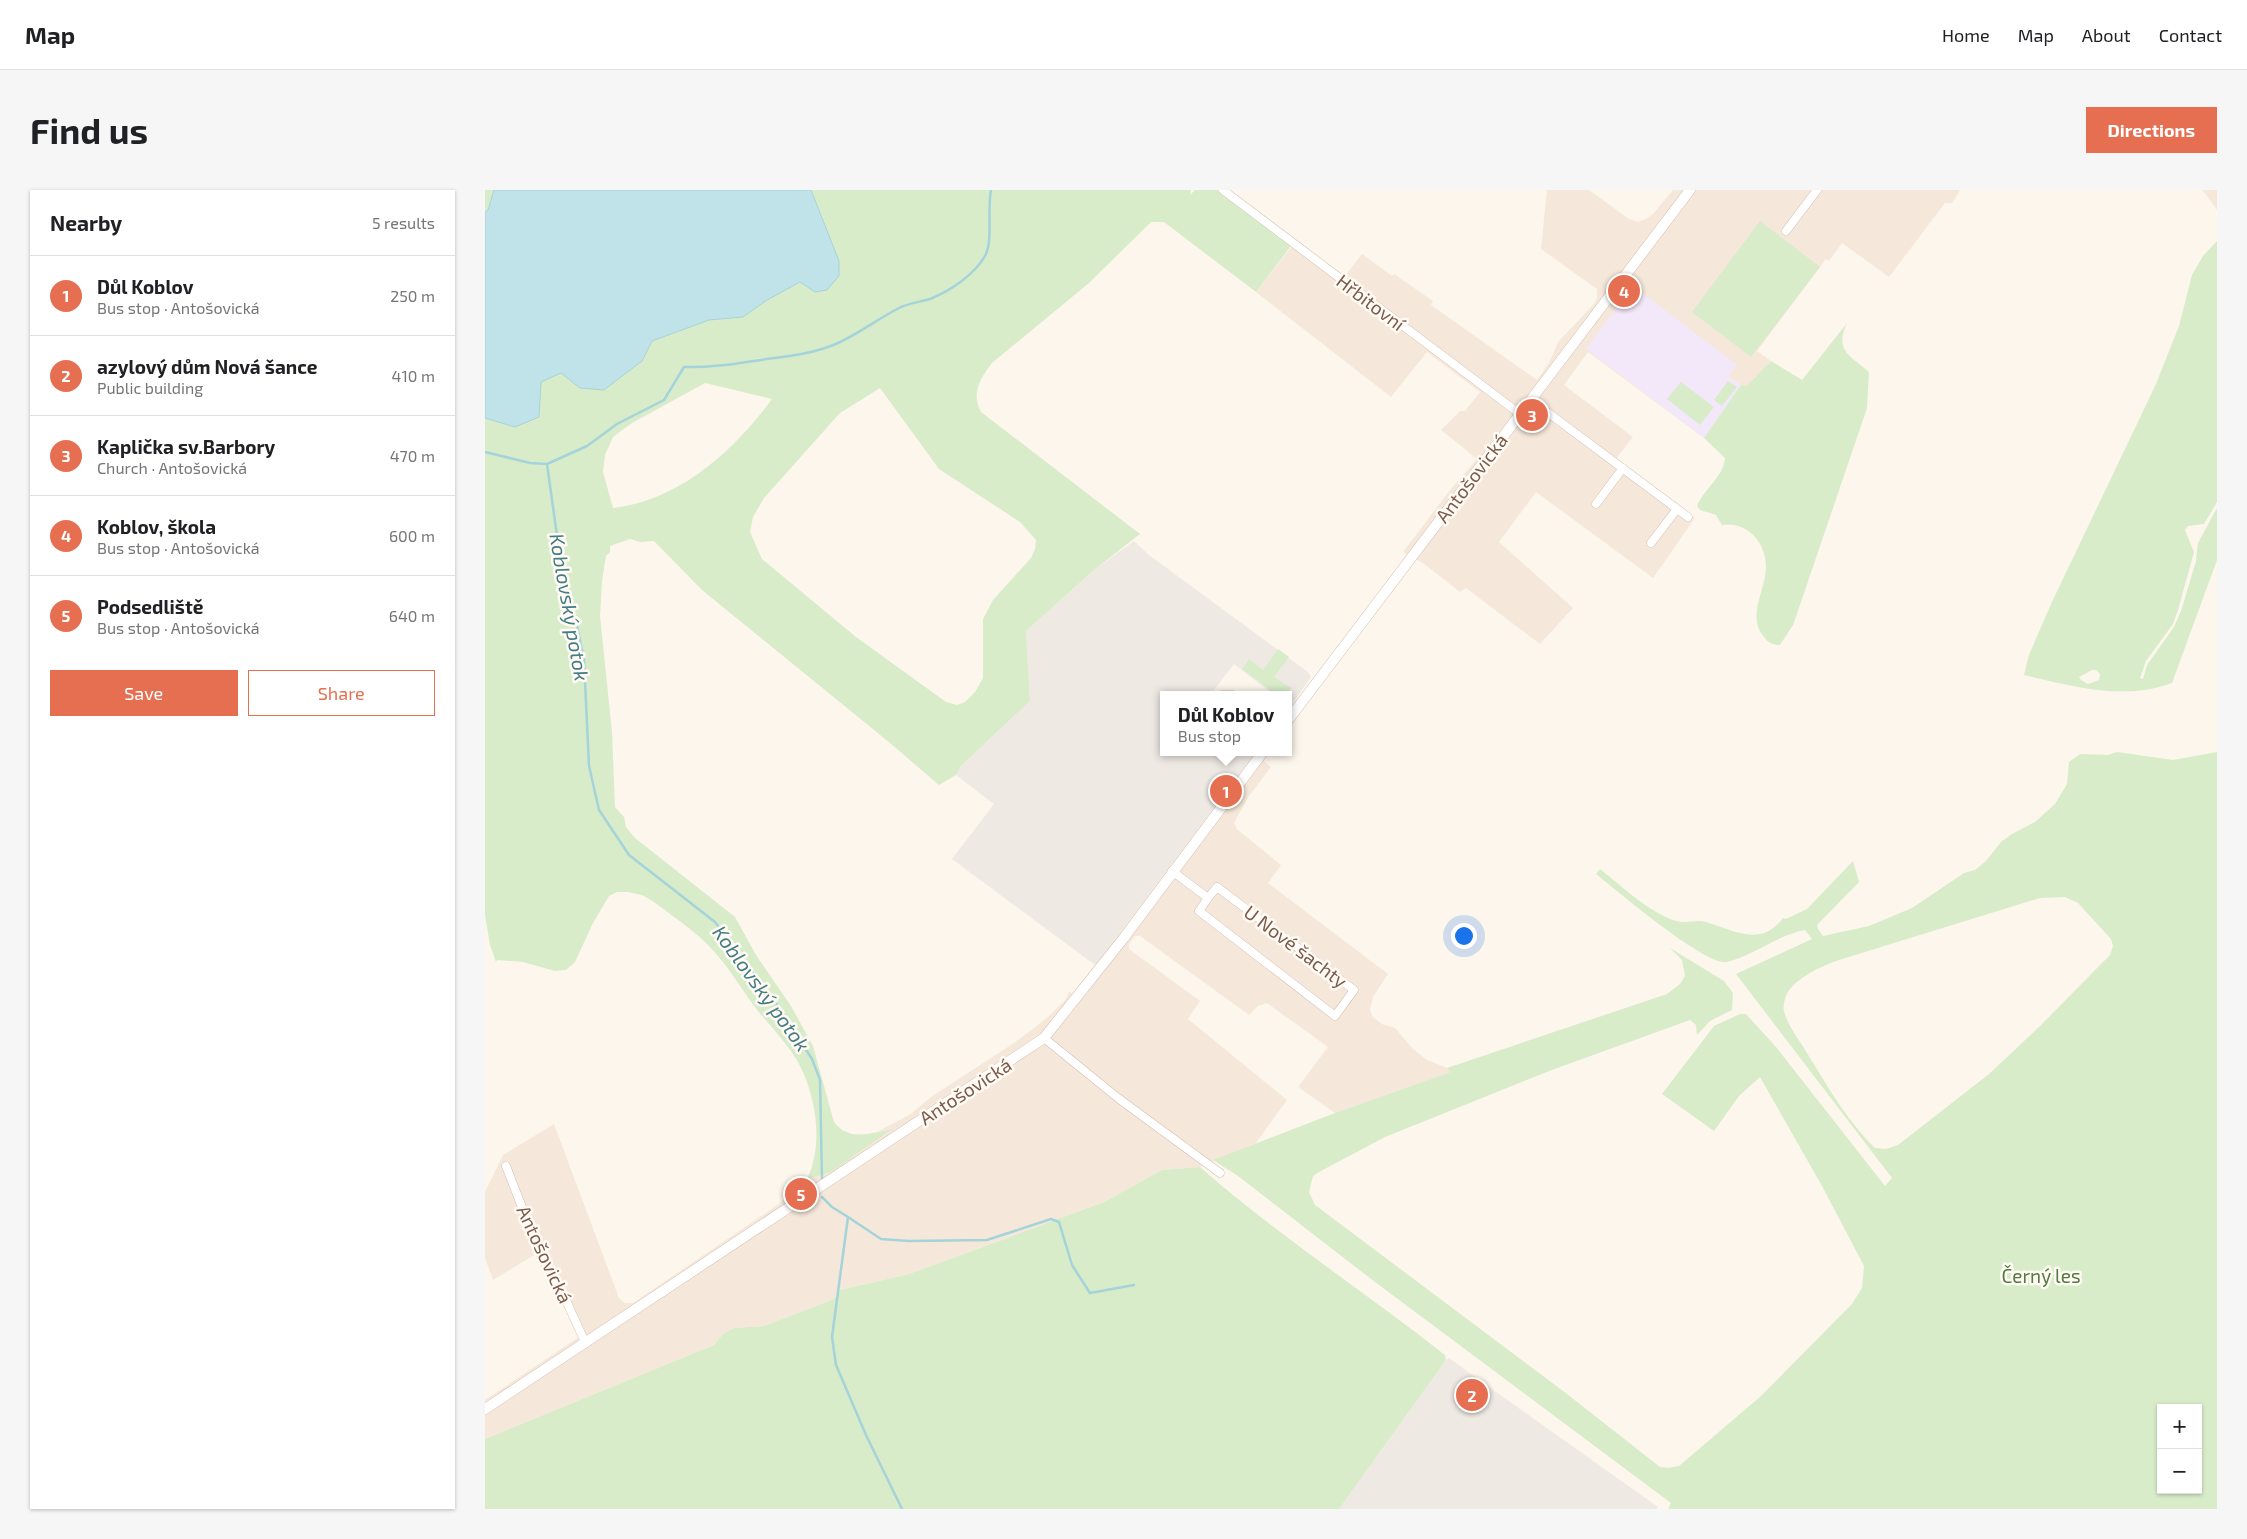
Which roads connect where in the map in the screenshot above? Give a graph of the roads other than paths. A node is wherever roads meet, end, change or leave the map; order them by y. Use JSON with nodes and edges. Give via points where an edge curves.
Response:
{"nodes":[{"id":1,"x":1223,"y":190,"type":"edge"},
{"id":2,"x":1690,"y":190,"type":"edge"},
{"id":3,"x":1817,"y":190,"type":"edge"},
{"id":4,"x":1786,"y":231,"type":"dead end"},
{"id":5,"x":1531,"y":400,"type":"junction"},
{"id":6,"x":1519,"y":414,"type":"junction"},
{"id":7,"x":1623,"y":468,"type":"junction"},
{"id":8,"x":1596,"y":504,"type":"dead end"},
{"id":9,"x":1677,"y":509,"type":"junction"},
{"id":10,"x":1688,"y":517,"type":"dead end"},
{"id":11,"x":1651,"y":543,"type":"dead end"},
{"id":12,"x":1292,"y":715,"type":"edge"},
{"id":13,"x":1260,"y":756,"type":"edge"},
{"id":14,"x":1172,"y":871,"type":"junction"},
{"id":15,"x":1208,"y":898,"type":"junction"},
{"id":16,"x":1044,"y":1038,"type":"junction"},
{"id":17,"x":506,"y":1166,"type":"dead end"},
{"id":18,"x":1219,"y":1173,"type":"dead end"},
{"id":19,"x":585,"y":1342,"type":"junction"},
{"id":20,"x":485,"y":1409,"type":"edge"}],
"edges":[{"from":1,"to":6,"type":"street","name":"Hřbitovní"},
{"from":2,"to":5,"type":"street","name":"Antošovická"},
{"from":3,"to":4,"type":"street"},
{"from":5,"to":6,"type":"street","name":"Antošovická"},
{"from":5,"to":7,"type":"street"},
{"from":6,"to":12,"type":"street","name":"Antošovická"},
{"from":7,"to":8,"type":"street"},
{"from":7,"to":9,"type":"street"},
{"from":9,"to":10,"type":"street"},
{"from":9,"to":11,"type":"street"},
{"from":13,"to":14,"type":"street","name":"Antošovická"},
{"from":14,"to":15,"type":"street"},
{"from":14,"to":16,"type":"street","name":"Antošovická"},
{"from":15,"to":15,"type":"street","name":"U Nové šachty","via":[[1199,911],[1335,1016],[1354,990],[1217,887]]},
{"from":16,"to":18,"type":"street"},
{"from":16,"to":19,"type":"street","name":"Antošovická"},
{"from":17,"to":19,"type":"street","name":"Antošovická","via":[[541,1256]]},
{"from":19,"to":20,"type":"street","name":"Antošovická"}]}
